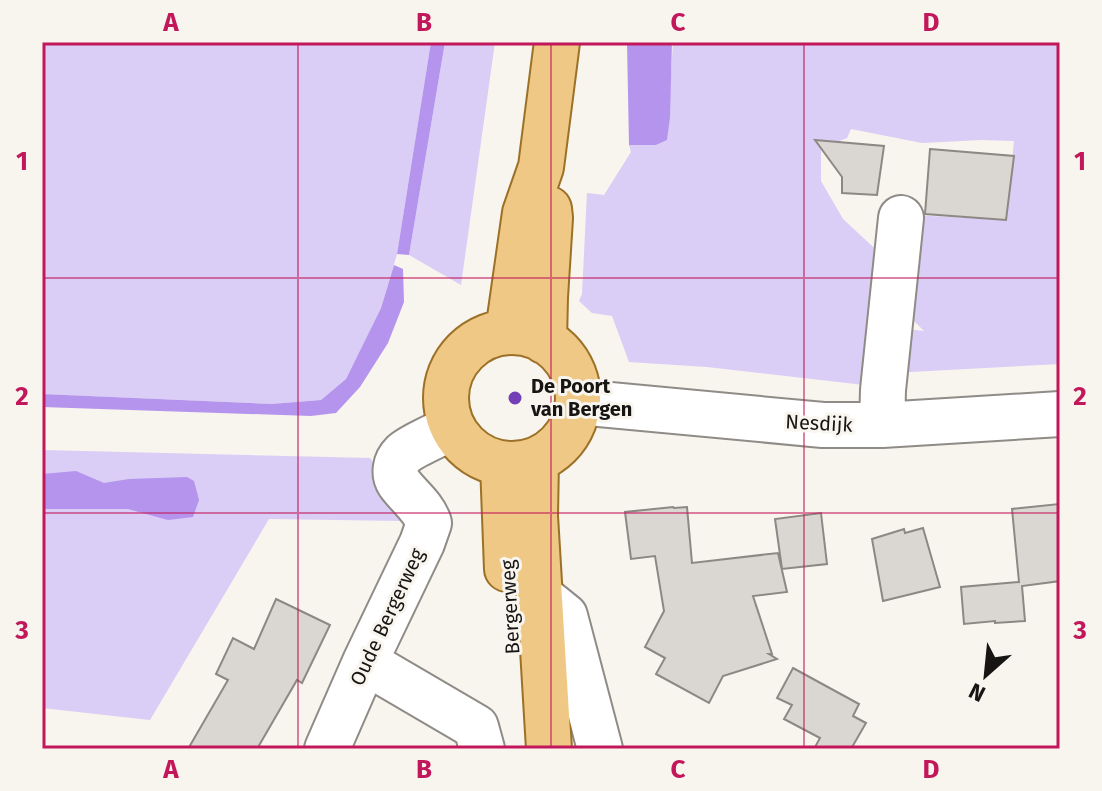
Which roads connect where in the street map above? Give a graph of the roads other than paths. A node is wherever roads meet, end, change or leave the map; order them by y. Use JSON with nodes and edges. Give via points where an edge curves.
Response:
{"nodes":[{"id":1,"x":557,"y":42,"type":"edge"},
{"id":2,"x":901,"y":218,"type":"dead end"},
{"id":3,"x":526,"y":337,"type":"junction"},
{"id":4,"x":578,"y":402,"type":"junction"},
{"id":5,"x":1060,"y":414,"type":"edge"},
{"id":6,"x":882,"y":425,"type":"junction"},
{"id":7,"x":452,"y":427,"type":"junction"},
{"id":8,"x":519,"y":462,"type":"junction"},
{"id":9,"x":539,"y":595,"type":"junction"},
{"id":10,"x":365,"y":662,"type":"junction"},
{"id":11,"x":479,"y":738,"type":"edge"},
{"id":12,"x":327,"y":749,"type":"edge"},
{"id":13,"x":528,"y":749,"type":"edge"},
{"id":14,"x":549,"y":749,"type":"edge"},
{"id":15,"x":600,"y":749,"type":"edge"}],
"edges":[{"from":1,"to":3,"type":"main road","via":[[541,167],[525,213]]},
{"from":2,"to":6,"type":"street"},
{"from":3,"to":4,"type":"main road","via":[[559,352],[570,367]]},
{"from":3,"to":7,"type":"main road","via":[[486,337],[454,365],[446,407]]},
{"from":4,"to":6,"type":"street","name":"Nesdijk","via":[[823,425]]},
{"from":4,"to":8,"type":"main road","via":[[572,427],[557,447]]},
{"from":5,"to":6,"type":"street","name":"Nesdijk"},
{"from":7,"to":8,"type":"main road","via":[[482,458]]},
{"from":7,"to":10,"type":"street","name":"Oude Bergerweg","via":[[402,454],[396,464],[397,481],[429,523]]},
{"from":8,"to":9,"type":"main road","name":"Bergerweg","via":[[535,516]]},
{"from":8,"to":13,"type":"main road","name":"Bergerweg","via":[[504,518],[516,714]]},
{"from":9,"to":14,"type":"main road","name":"Bergerweg"},
{"from":9,"to":15,"type":"street","name":"Bergerweg","via":[[565,616]]},
{"from":10,"to":11,"type":"street"},
{"from":10,"to":12,"type":"street","name":"Oude Bergerweg"}]}
